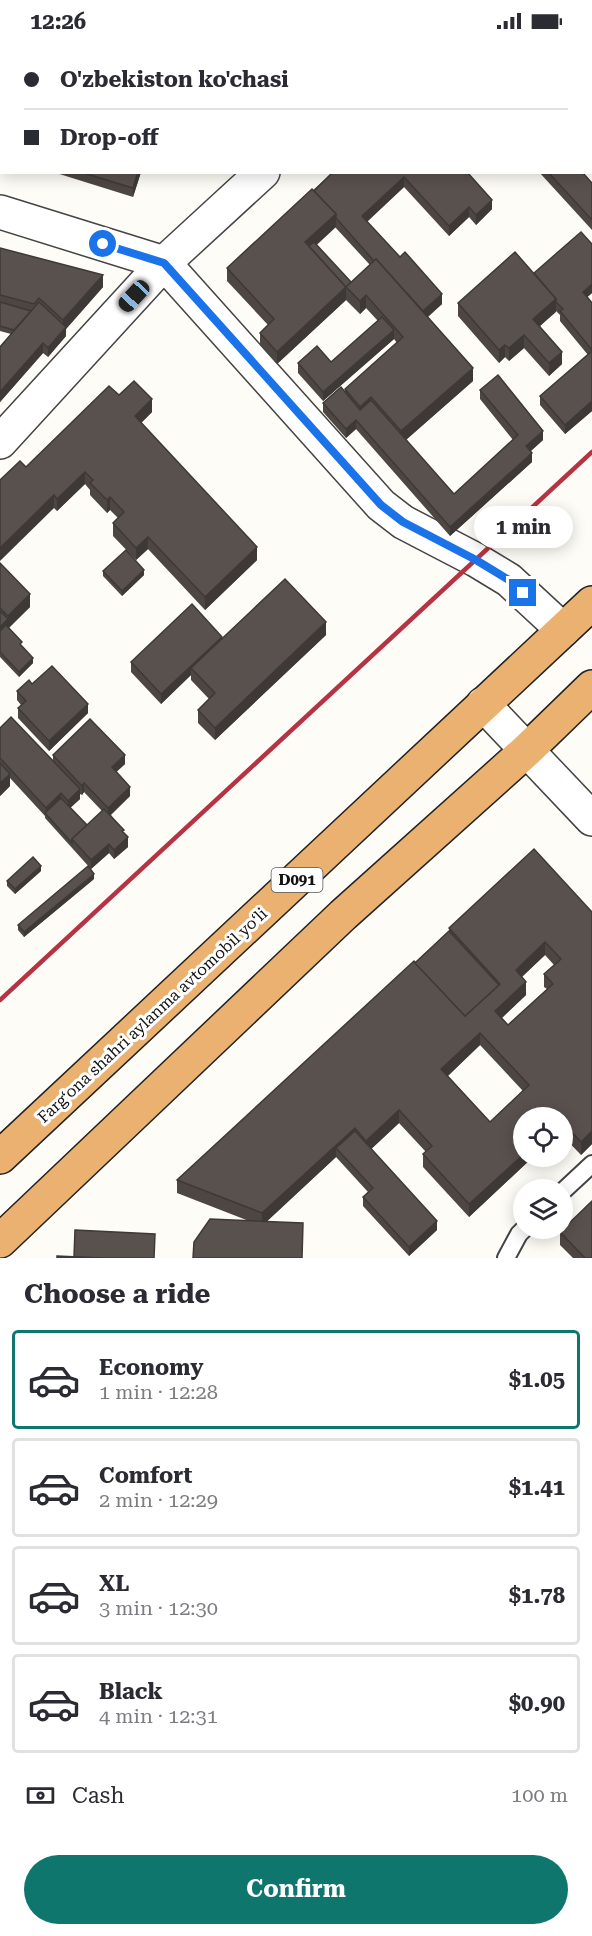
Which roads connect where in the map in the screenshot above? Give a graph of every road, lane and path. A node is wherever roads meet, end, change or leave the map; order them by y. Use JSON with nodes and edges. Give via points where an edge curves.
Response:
{"nodes":[{"id":1,"x":261,"y":174,"type":"edge"},
{"id":2,"x":0,"y":212,"type":"edge"},
{"id":3,"x":164,"y":263,"type":"junction"},
{"id":4,"x":0,"y":442,"type":"edge"},
{"id":5,"x":592,"y":603,"type":"edge"},
{"id":6,"x":563,"y":630,"type":"junction"},
{"id":7,"x":592,"y":687,"type":"edge"},
{"id":8,"x":483,"y":704,"type":"junction"},
{"id":9,"x":527,"y":750,"type":"junction"},
{"id":10,"x":592,"y":819,"type":"edge"},
{"id":11,"x":0,"y":1157,"type":"edge"},
{"id":12,"x":592,"y":1164,"type":"edge"},
{"id":13,"x":573,"y":1182,"type":"edge"},
{"id":14,"x":516,"y":1239,"type":"edge"},
{"id":15,"x":0,"y":1241,"type":"edge"},
{"id":16,"x":506,"y":1258,"type":"edge"}],
"edges":[{"from":1,"to":3,"type":"street"},
{"from":2,"to":3,"type":"street"},
{"from":3,"to":4,"type":"street"},
{"from":3,"to":6,"type":"street","via":[[381,505],[403,522],[509,580]]},
{"from":5,"to":6,"type":"highway","name":"Fargʻona shahri aylanma avtomobil yoʻli","number":"D091"},
{"from":6,"to":8,"type":"highway","name":"Fargʻona shahri aylanma avtomobil yoʻli","number":"D091"},
{"from":7,"to":9,"type":"highway"},
{"from":8,"to":9,"type":"street"},
{"from":8,"to":11,"type":"highway","name":"Fargʻona shahri aylanma avtomobil yoʻli","number":"D091"},
{"from":9,"to":10,"type":"street"},
{"from":9,"to":15,"type":"highway","via":[[342,915]]},
{"from":12,"to":13,"type":"lane"},
{"from":14,"to":16,"type":"lane"}]}
